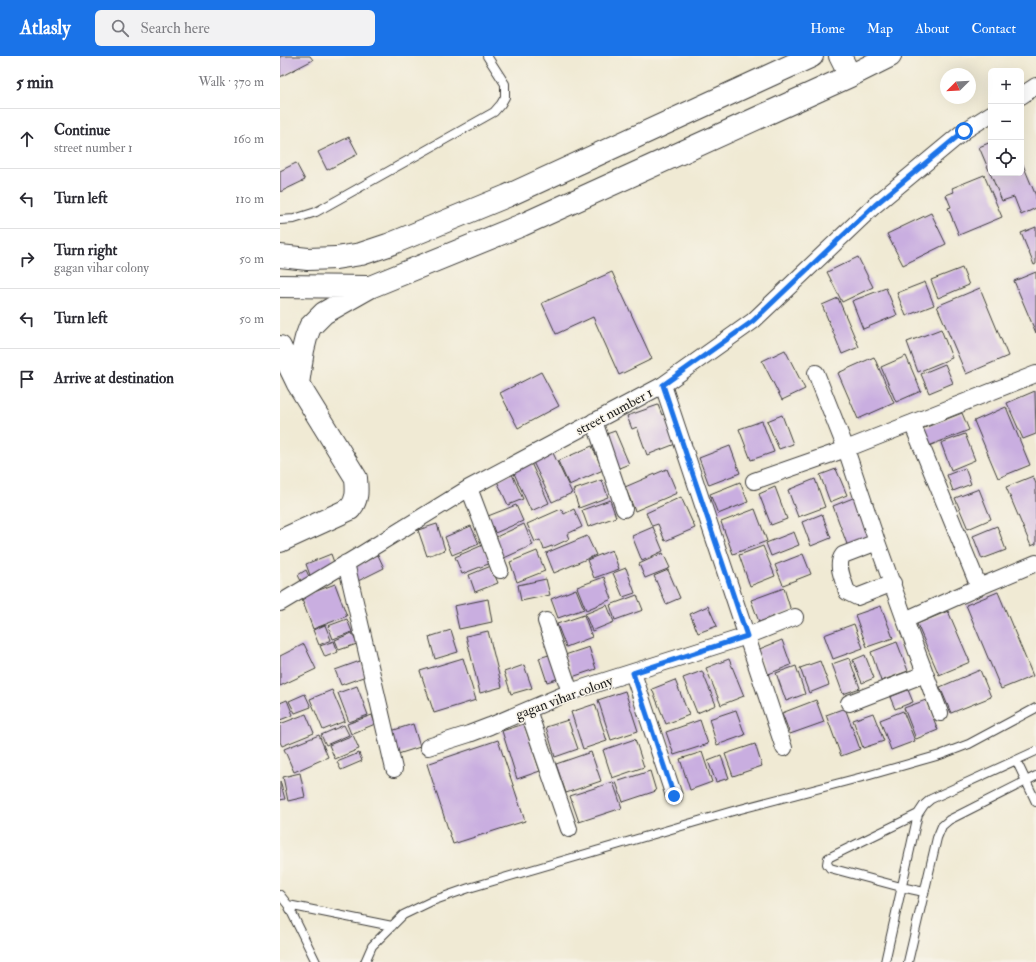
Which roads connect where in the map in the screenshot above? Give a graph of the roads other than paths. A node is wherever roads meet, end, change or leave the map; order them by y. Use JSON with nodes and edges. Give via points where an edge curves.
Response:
{"nodes":[{"id":1,"x":487,"y":56,"type":"edge"},
{"id":2,"x":812,"y":56,"type":"edge"},
{"id":3,"x":840,"y":56,"type":"edge"},
{"id":4,"x":890,"y":56,"type":"edge"},
{"id":5,"x":850,"y":76,"type":"junction"},
{"id":6,"x":1036,"y":86,"type":"edge"},
{"id":7,"x":1024,"y":94,"type":"edge"},
{"id":8,"x":988,"y":116,"type":"edge"},
{"id":9,"x":507,"y":196,"type":"junction"},
{"id":10,"x":280,"y":220,"type":"edge"},
{"id":11,"x":522,"y":225,"type":"junction"},
{"id":12,"x":388,"y":245,"type":"junction"},
{"id":13,"x":280,"y":256,"type":"edge"},
{"id":14,"x":400,"y":274,"type":"junction"},
{"id":15,"x":280,"y":286,"type":"edge"},
{"id":16,"x":370,"y":287,"type":"junction"},
{"id":17,"x":280,"y":347,"type":"edge"},
{"id":18,"x":816,"y":373,"type":"dead end"},
{"id":19,"x":1036,"y":374,"type":"edge"},
{"id":20,"x":298,"y":384,"type":"junction"},
{"id":21,"x":663,"y":385,"type":"junction"},
{"id":22,"x":594,"y":421,"type":"junction"},
{"id":23,"x":912,"y":423,"type":"junction"},
{"id":24,"x":846,"y":449,"type":"junction"},
{"id":25,"x":754,"y":481,"type":"dead end"},
{"id":26,"x":468,"y":488,"type":"junction"},
{"id":27,"x":624,"y":509,"type":"dead end"},
{"id":28,"x":280,"y":541,"type":"edge"},
{"id":29,"x":877,"y":542,"type":"junction"},
{"id":30,"x":1036,"y":563,"type":"edge"},
{"id":31,"x":346,"y":564,"type":"junction"},
{"id":32,"x":500,"y":570,"type":"dead end"},
{"id":33,"x":893,"y":583,"type":"junction"},
{"id":34,"x":979,"y":587,"type":"junction"},
{"id":35,"x":280,"y":603,"type":"edge"},
{"id":36,"x":795,"y":617,"type":"dead end"},
{"id":37,"x":546,"y":620,"type":"dead end"},
{"id":38,"x":906,"y":620,"type":"junction"},
{"id":39,"x":747,"y":636,"type":"junction"},
{"id":40,"x":633,"y":673,"type":"junction"},
{"id":41,"x":925,"y":674,"type":"junction"},
{"id":42,"x":570,"y":692,"type":"junction"},
{"id":43,"x":849,"y":703,"type":"dead end"},
{"id":44,"x":1036,"y":708,"type":"edge"},
{"id":45,"x":528,"y":710,"type":"junction"},
{"id":46,"x":940,"y":713,"type":"dead end"},
{"id":47,"x":428,"y":747,"type":"dead end"},
{"id":48,"x":784,"y":748,"type":"dead end"},
{"id":49,"x":1036,"y":751,"type":"edge"},
{"id":50,"x":1016,"y":760,"type":"junction"},
{"id":51,"x":394,"y":769,"type":"dead end"},
{"id":52,"x":1036,"y":776,"type":"edge"},
{"id":53,"x":1025,"y":781,"type":"junction"},
{"id":54,"x":674,"y":796,"type":"dead end"},
{"id":55,"x":1036,"y":802,"type":"edge"},
{"id":56,"x":918,"y":814,"type":"junction"},
{"id":57,"x":569,"y":829,"type":"dead end"},
{"id":58,"x":901,"y":887,"type":"junction"},
{"id":59,"x":924,"y":892,"type":"junction"},
{"id":60,"x":280,"y":895,"type":"edge"},
{"id":61,"x":288,"y":905,"type":"junction"},
{"id":62,"x":392,"y":926,"type":"junction"},
{"id":63,"x":316,"y":962,"type":"edge"},
{"id":64,"x":366,"y":962,"type":"edge"},
{"id":65,"x":885,"y":962,"type":"edge"},
{"id":66,"x":908,"y":962,"type":"edge"}],
"edges":[{"from":1,"to":10,"type":"lane","via":[[506,84],[505,97],[494,112],[316,212],[294,219]]},
{"from":2,"to":9,"type":"street"},
{"from":3,"to":5,"type":"street"},
{"from":4,"to":5,"type":"street"},
{"from":5,"to":11,"type":"street"},
{"from":6,"to":7,"type":"street"},
{"from":8,"to":21,"type":"street","name":"street number 1","via":[[964,131],[875,205],[753,321]]},
{"from":9,"to":11,"type":"street"},
{"from":9,"to":12,"type":"street"},
{"from":11,"to":14,"type":"street"},
{"from":12,"to":13,"type":"street","via":[[361,254],[336,258]]},
{"from":12,"to":14,"type":"street"},
{"from":14,"to":16,"type":"street"},
{"from":15,"to":16,"type":"street"},
{"from":16,"to":20,"type":"street","via":[[324,313],[310,327],[303,350]]},
{"from":17,"to":20,"type":"street"},
{"from":18,"to":24,"type":"street"},
{"from":19,"to":23,"type":"street"},
{"from":20,"to":28,"type":"street","via":[[356,478],[358,491],[350,509]]},
{"from":21,"to":22,"type":"street","name":"street number 1"},
{"from":21,"to":39,"type":"street"},
{"from":22,"to":26,"type":"street","name":"street number 1"},
{"from":22,"to":27,"type":"street"},
{"from":23,"to":24,"type":"street"},
{"from":23,"to":34,"type":"street"},
{"from":24,"to":25,"type":"street"},
{"from":24,"to":29,"type":"street"},
{"from":26,"to":31,"type":"street","name":"street number 1"},
{"from":26,"to":32,"type":"street"},
{"from":29,"to":33,"type":"street"},
{"from":29,"to":33,"type":"street","via":[[843,555],[840,559],[841,573],[848,592],[857,597]]},
{"from":30,"to":34,"type":"street"},
{"from":31,"to":35,"type":"street","name":"street number 1"},
{"from":31,"to":51,"type":"street"},
{"from":33,"to":38,"type":"street"},
{"from":34,"to":38,"type":"street"},
{"from":36,"to":39,"type":"street","name":"gagan vihar colony"},
{"from":37,"to":42,"type":"street"},
{"from":38,"to":41,"type":"street"},
{"from":39,"to":40,"type":"street","name":"gagan vihar colony"},
{"from":39,"to":48,"type":"street"},
{"from":40,"to":42,"type":"street","name":"gagan vihar colony"},
{"from":40,"to":54,"type":"street"},
{"from":41,"to":43,"type":"street"},
{"from":41,"to":46,"type":"street"},
{"from":42,"to":45,"type":"street","name":"gagan vihar colony"},
{"from":44,"to":62,"type":"lane","via":[[969,744],[940,755],[469,888],[403,915]]},
{"from":45,"to":47,"type":"street","name":"gagan vihar colony","via":[[470,734]]},
{"from":45,"to":57,"type":"street"},
{"from":49,"to":50,"type":"lane"},
{"from":50,"to":53,"type":"lane"},
{"from":50,"to":56,"type":"lane","via":[[931,799]]},
{"from":52,"to":53,"type":"lane"},
{"from":53,"to":55,"type":"lane"},
{"from":53,"to":59,"type":"lane","via":[[942,826]]},
{"from":56,"to":58,"type":"lane"},
{"from":56,"to":58,"type":"lane","via":[[828,858],[827,864],[830,868]]},
{"from":58,"to":59,"type":"lane"},
{"from":58,"to":65,"type":"lane"},
{"from":59,"to":66,"type":"lane"},
{"from":60,"to":61,"type":"lane"},
{"from":61,"to":62,"type":"lane"},
{"from":61,"to":63,"type":"lane"},
{"from":62,"to":64,"type":"lane","via":[[372,946]]}]}
